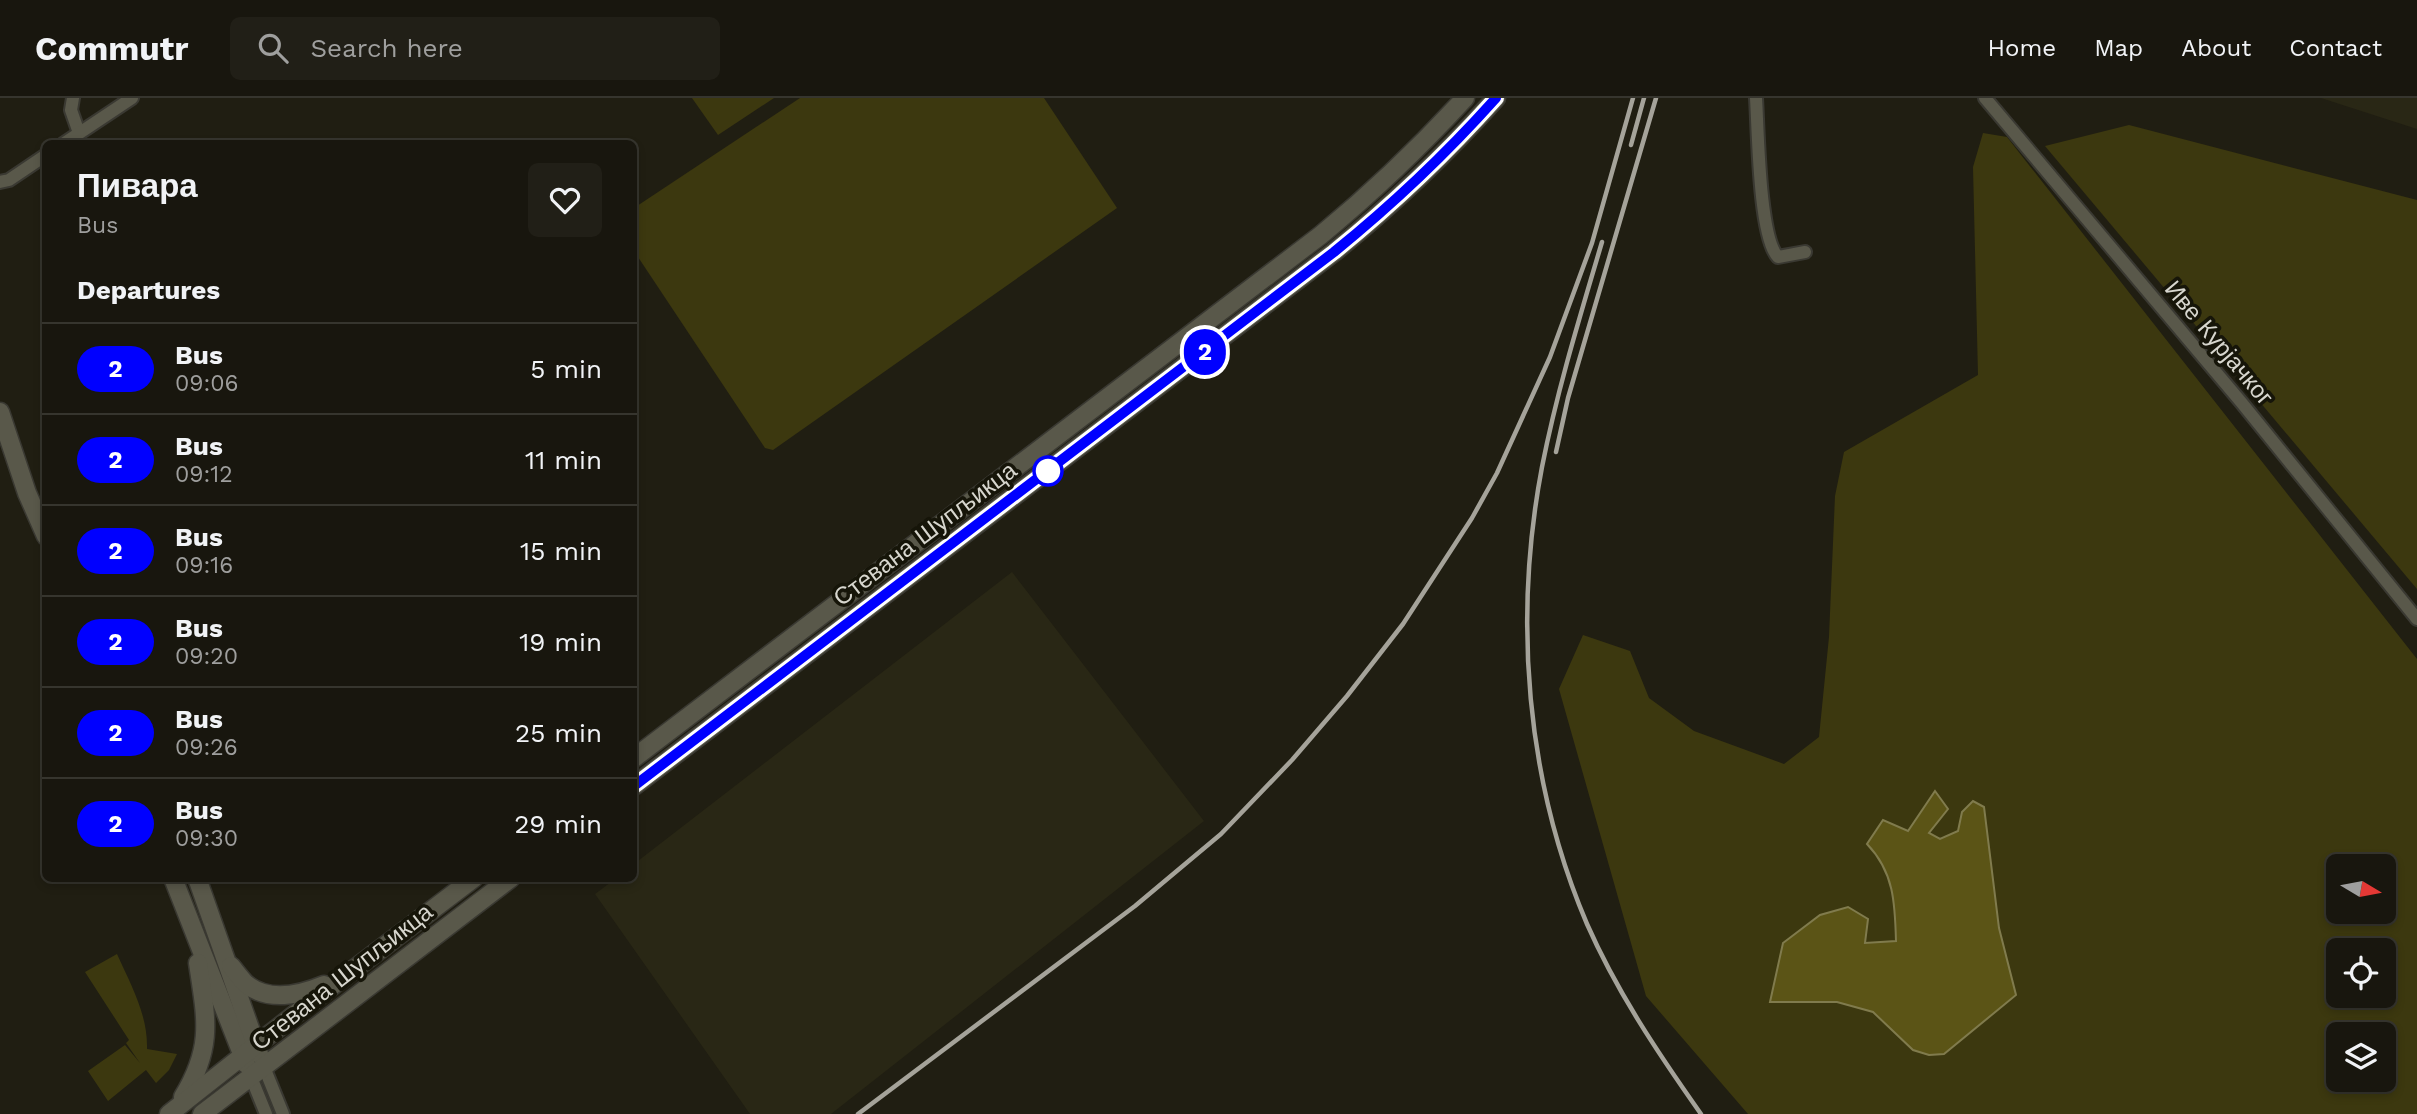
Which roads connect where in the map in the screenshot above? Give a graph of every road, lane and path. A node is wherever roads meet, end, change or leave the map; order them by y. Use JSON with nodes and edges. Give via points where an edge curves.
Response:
{"nodes":[{"id":1,"x":73,"y":98,"type":"edge"},
{"id":2,"x":132,"y":98,"type":"edge"},
{"id":3,"x":1465,"y":98,"type":"edge"},
{"id":4,"x":1496,"y":98,"type":"edge"},
{"id":5,"x":1756,"y":98,"type":"edge"},
{"id":6,"x":1985,"y":98,"type":"edge"},
{"id":7,"x":79,"y":133,"type":"junction"},
{"id":8,"x":69,"y":140,"type":"edge"},
{"id":9,"x":42,"y":157,"type":"edge"},
{"id":10,"x":4,"y":181,"type":"edge"},
{"id":11,"x":0,"y":191,"type":"edge"},
{"id":12,"x":1805,"y":252,"type":"dead end"},
{"id":13,"x":0,"y":412,"type":"edge"},
{"id":14,"x":42,"y":527,"type":"edge"},
{"id":15,"x":2417,"y":619,"type":"edge"},
{"id":16,"x":637,"y":756,"type":"edge"},
{"id":17,"x":637,"y":784,"type":"edge"},
{"id":18,"x":175,"y":882,"type":"edge"},
{"id":19,"x":198,"y":882,"type":"edge"},
{"id":20,"x":469,"y":882,"type":"edge"},
{"id":21,"x":506,"y":882,"type":"edge"},
{"id":22,"x":194,"y":932,"type":"junction"},
{"id":23,"x":225,"y":959,"type":"junction"},
{"id":24,"x":347,"y":976,"type":"junction"},
{"id":25,"x":249,"y":1051,"type":"junction"},
{"id":26,"x":257,"y":1072,"type":"junction"},
{"id":27,"x":172,"y":1111,"type":"edge"},
{"id":28,"x":202,"y":1114,"type":"edge"},
{"id":29,"x":266,"y":1114,"type":"edge"},
{"id":30,"x":283,"y":1114,"type":"edge"}],
"edges":[{"from":1,"to":7,"type":"street","via":[[71,110]]},
{"from":2,"to":7,"type":"street"},
{"from":3,"to":16,"type":"main road","name":"Стевана Шупљикца","via":[[1390,175],[1321,235]]},
{"from":4,"to":17,"type":"main road","name":"Стевана Шупљикца","via":[[1414,183],[1334,252]]},
{"from":5,"to":12,"type":"street","via":[[1769,242],[1778,257]]},
{"from":6,"to":15,"type":"street","name":"Иве Курјачког"},
{"from":7,"to":8,"type":"street"},
{"from":9,"to":10,"type":"street"},
{"from":10,"to":11,"type":"street"},
{"from":13,"to":14,"type":"main road"},
{"from":18,"to":22,"type":"main road"},
{"from":19,"to":23,"type":"main road"},
{"from":20,"to":24,"type":"main road","name":"Стевана Шупљикца"},
{"from":21,"to":26,"type":"main road","name":"Стевана Шупљикца"},
{"from":22,"to":25,"type":"main road"},
{"from":22,"to":27,"type":"main road","via":[[206,1036],[198,1070]]},
{"from":23,"to":24,"type":"main road","via":[[247,984],[267,994],[305,993]]},
{"from":23,"to":25,"type":"main road"},
{"from":24,"to":25,"type":"main road","name":"Стевана Шупљикца"},
{"from":25,"to":26,"type":"main road"},
{"from":25,"to":27,"type":"main road","name":"Стевана Шупљикца"},
{"from":26,"to":28,"type":"main road","name":"Стевана Шупљикца"},
{"from":26,"to":29,"type":"street"},
{"from":26,"to":30,"type":"street"}]}
